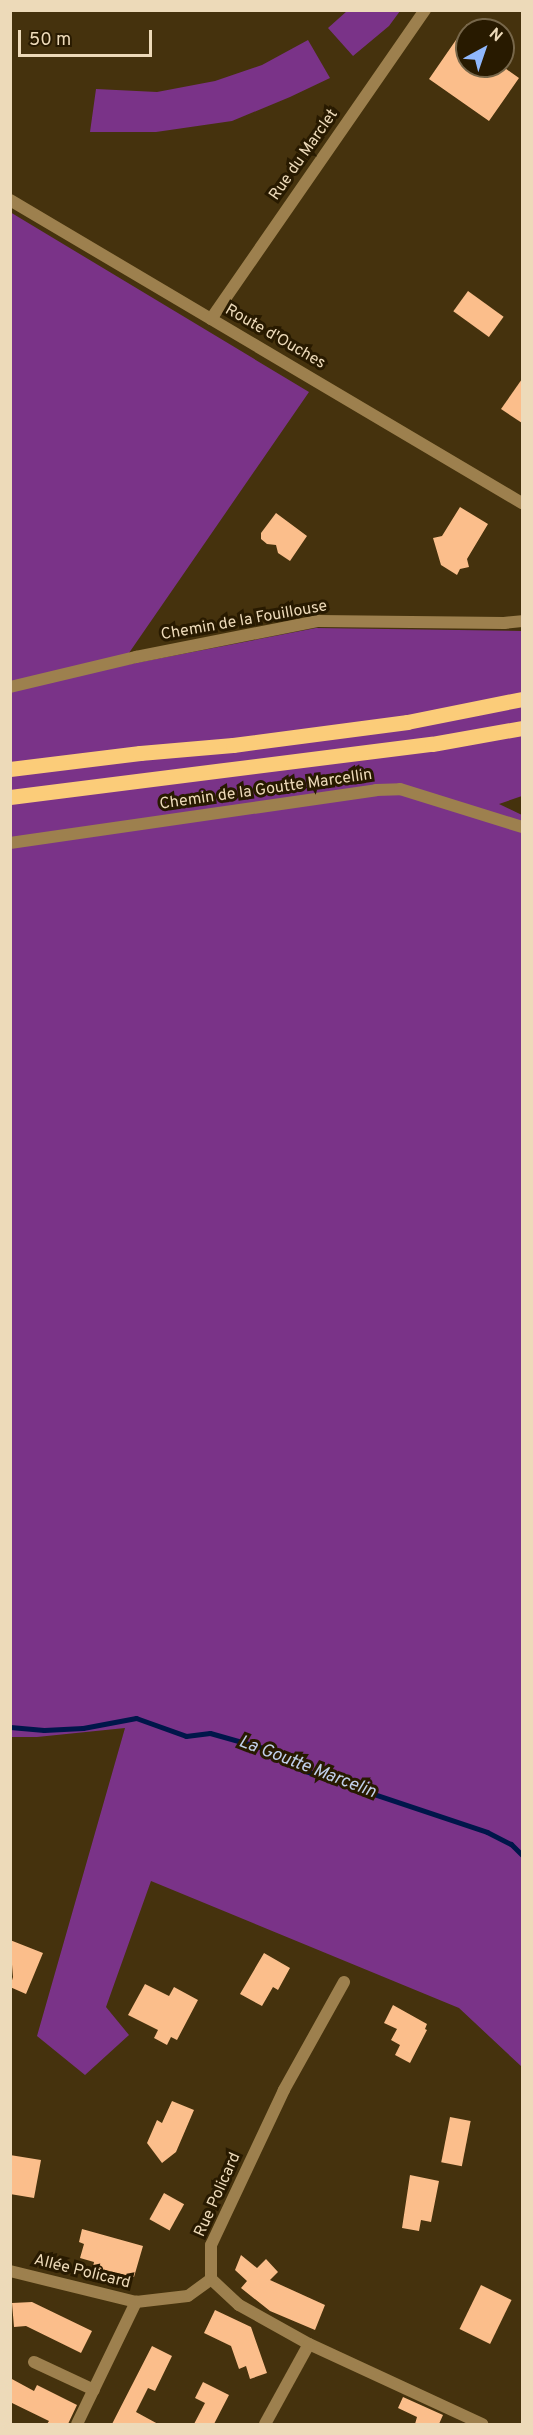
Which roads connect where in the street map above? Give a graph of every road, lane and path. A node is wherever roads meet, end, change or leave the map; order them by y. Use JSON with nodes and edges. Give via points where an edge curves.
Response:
{"nodes":[{"id":1,"x":425,"y":10,"type":"edge"},
{"id":2,"x":10,"y":200,"type":"edge"},
{"id":3,"x":211,"y":319,"type":"junction"},
{"id":4,"x":522,"y":502,"type":"edge"},
{"id":5,"x":522,"y":621,"type":"edge"},
{"id":6,"x":10,"y":687,"type":"edge"},
{"id":7,"x":522,"y":699,"type":"edge"},
{"id":8,"x":522,"y":728,"type":"edge"},
{"id":9,"x":10,"y":769,"type":"edge"},
{"id":10,"x":10,"y":796,"type":"edge"},
{"id":11,"x":522,"y":827,"type":"edge"},
{"id":12,"x":10,"y":843,"type":"edge"},
{"id":13,"x":344,"y":1982,"type":"dead end"},
{"id":14,"x":10,"y":2271,"type":"edge"},
{"id":15,"x":211,"y":2278,"type":"junction"},
{"id":16,"x":136,"y":2302,"type":"junction"},
{"id":17,"x":309,"y":2344,"type":"junction"},
{"id":18,"x":34,"y":2362,"type":"dead end"},
{"id":19,"x":94,"y":2390,"type":"junction"},
{"id":20,"x":77,"y":2424,"type":"edge"},
{"id":21,"x":265,"y":2424,"type":"edge"},
{"id":22,"x":482,"y":2424,"type":"edge"}],
"edges":[{"from":1,"to":3,"type":"street","name":"Rue du Marclet"},
{"from":2,"to":3,"type":"street","name":"Route d'Ouches"},
{"from":3,"to":4,"type":"street","name":"Route d'Ouches"},
{"from":5,"to":6,"type":"street","name":"Chemin de la Fouillouse","via":[[318,621],[135,657]]},
{"from":7,"to":9,"type":"main road","via":[[407,722]]},
{"from":8,"to":10,"type":"main road","via":[[432,744]]},
{"from":11,"to":12,"type":"street","name":"Chemin de la Goutte Marcellin","via":[[400,789]]},
{"from":13,"to":15,"type":"street","name":"Rue Policard","via":[[284,2090],[211,2246]]},
{"from":14,"to":16,"type":"street","name":"Allée Policard"},
{"from":15,"to":16,"type":"street","name":"Allée Policard","via":[[189,2295]]},
{"from":15,"to":17,"type":"street","via":[[239,2305]]},
{"from":16,"to":19,"type":"street"},
{"from":17,"to":21,"type":"street"},
{"from":17,"to":22,"type":"street"},
{"from":18,"to":19,"type":"street"},
{"from":19,"to":20,"type":"street"}]}
